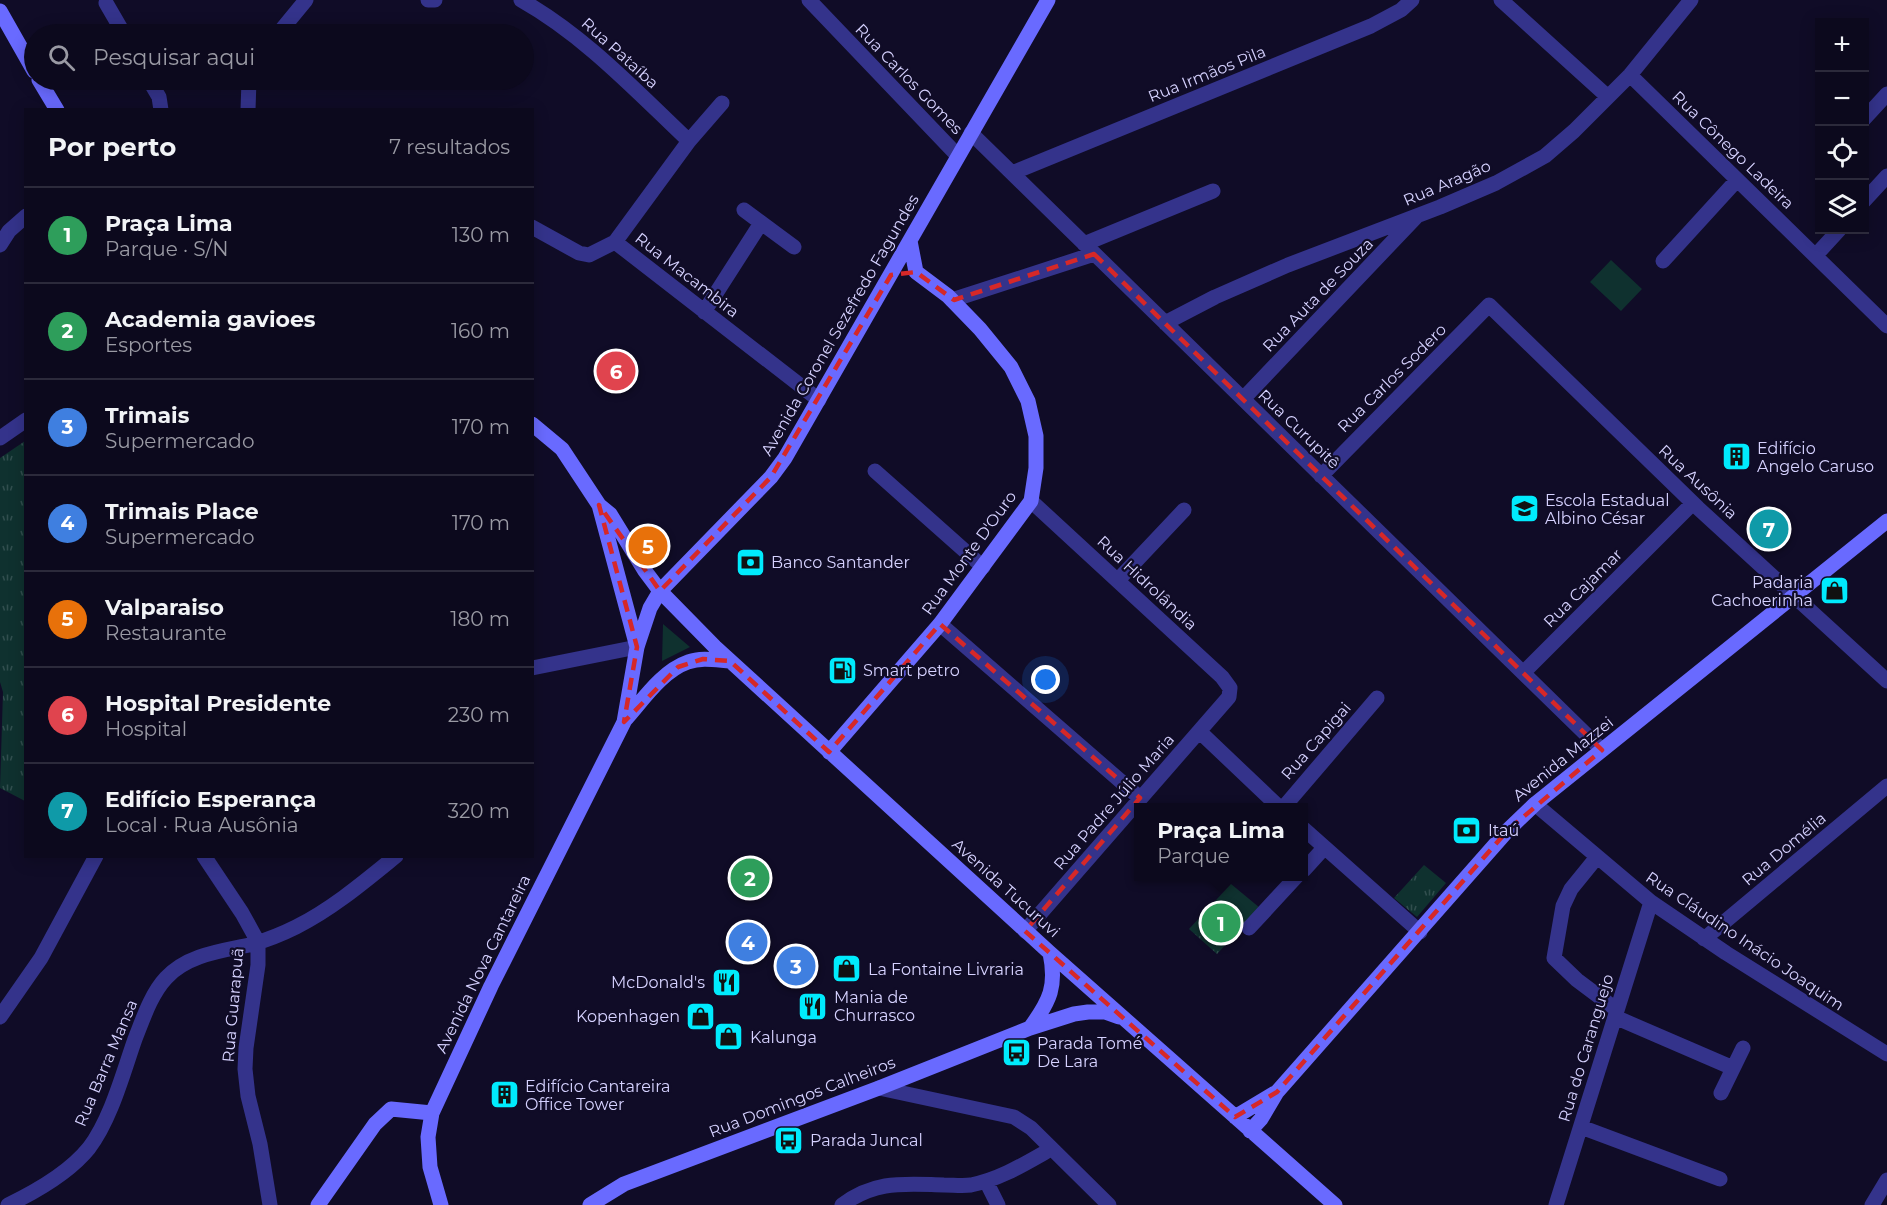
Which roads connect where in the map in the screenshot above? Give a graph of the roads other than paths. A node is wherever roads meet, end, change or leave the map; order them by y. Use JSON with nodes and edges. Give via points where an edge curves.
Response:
{"nodes":[{"id":1,"x":306,"y":0,"type":"edge"},
{"id":2,"x":428,"y":0,"type":"edge"},
{"id":3,"x":435,"y":0,"type":"edge"},
{"id":4,"x":521,"y":0,"type":"edge"},
{"id":5,"x":809,"y":0,"type":"edge"},
{"id":6,"x":1048,"y":0,"type":"edge"},
{"id":7,"x":1412,"y":0,"type":"edge"},
{"id":8,"x":1501,"y":0,"type":"edge"},
{"id":9,"x":1691,"y":0,"type":"edge"},
{"id":10,"x":106,"y":3,"type":"dead end"},
{"id":11,"x":0,"y":11,"type":"edge"},
{"id":12,"x":118,"y":24,"type":"edge"},
{"id":13,"x":286,"y":24,"type":"edge"},
{"id":14,"x":24,"y":53,"type":"edge"},
{"id":15,"x":1630,"y":75,"type":"junction"},
{"id":16,"x":45,"y":90,"type":"edge"},
{"id":17,"x":155,"y":90,"type":"edge"},
{"id":18,"x":249,"y":90,"type":"edge"},
{"id":19,"x":1887,"y":94,"type":"edge"},
{"id":20,"x":1608,"y":97,"type":"junction"},
{"id":21,"x":722,"y":103,"type":"dead end"},
{"id":22,"x":56,"y":108,"type":"edge"},
{"id":23,"x":161,"y":108,"type":"edge"},
{"id":24,"x":248,"y":108,"type":"edge"},
{"id":25,"x":1869,"y":114,"type":"edge"},
{"id":26,"x":971,"y":133,"type":"junction"},
{"id":27,"x":689,"y":141,"type":"junction"},
{"id":28,"x":958,"y":156,"type":"junction"},
{"id":29,"x":1012,"y":173,"type":"junction"},
{"id":30,"x":1887,"y":176,"type":"edge"},
{"id":31,"x":1737,"y":180,"type":"junction"},
{"id":32,"x":1213,"y":192,"type":"dead end"},
{"id":33,"x":1869,"y":196,"type":"edge"},
{"id":34,"x":744,"y":210,"type":"dead end"},
{"id":35,"x":1418,"y":215,"type":"junction"},
{"id":36,"x":24,"y":218,"type":"edge"},
{"id":37,"x":761,"y":223,"type":"junction"},
{"id":38,"x":534,"y":228,"type":"edge"},
{"id":39,"x":1835,"y":234,"type":"edge"},
{"id":40,"x":615,"y":242,"type":"junction"},
{"id":41,"x":910,"y":242,"type":"junction"},
{"id":42,"x":0,"y":245,"type":"edge"},
{"id":43,"x":794,"y":247,"type":"dead end"},
{"id":44,"x":1089,"y":249,"type":"junction"},
{"id":45,"x":1816,"y":255,"type":"junction"},
{"id":46,"x":1663,"y":261,"type":"dead end"},
{"id":47,"x":916,"y":272,"type":"junction"},
{"id":48,"x":891,"y":275,"type":"junction"},
{"id":49,"x":952,"y":300,"type":"junction"},
{"id":50,"x":1488,"y":305,"type":"joint"},
{"id":51,"x":704,"y":312,"type":"junction"},
{"id":52,"x":1165,"y":323,"type":"junction"},
{"id":53,"x":1887,"y":326,"type":"edge"},
{"id":54,"x":1243,"y":399,"type":"junction"},
{"id":55,"x":819,"y":400,"type":"junction"},
{"id":56,"x":24,"y":421,"type":"edge"},
{"id":57,"x":534,"y":426,"type":"edge"},
{"id":58,"x":0,"y":438,"type":"edge"},
{"id":59,"x":875,"y":471,"type":"dead end"},
{"id":60,"x":1321,"y":476,"type":"junction"},
{"id":61,"x":1031,"y":501,"type":"junction"},
{"id":62,"x":1693,"y":503,"type":"junction"},
{"id":63,"x":599,"y":504,"type":"junction"},
{"id":64,"x":1184,"y":510,"type":"dead end"},
{"id":65,"x":1887,"y":521,"type":"edge"},
{"id":66,"x":983,"y":567,"type":"junction"},
{"id":67,"x":1118,"y":580,"type":"junction"},
{"id":68,"x":660,"y":591,"type":"junction"},
{"id":69,"x":1795,"y":596,"type":"junction"},
{"id":70,"x":940,"y":624,"type":"junction"},
{"id":71,"x":637,"y":647,"type":"junction"},
{"id":72,"x":730,"y":661,"type":"junction"},
{"id":73,"x":534,"y":668,"type":"edge"},
{"id":74,"x":1523,"y":673,"type":"junction"},
{"id":75,"x":1887,"y":681,"type":"edge"},
{"id":76,"x":1229,"y":697,"type":"joint"},
{"id":77,"x":1377,"y":698,"type":"dead end"},
{"id":78,"x":624,"y":722,"type":"junction"},
{"id":79,"x":1200,"y":732,"type":"junction"},
{"id":80,"x":1602,"y":750,"type":"junction"},
{"id":81,"x":829,"y":752,"type":"junction"},
{"id":82,"x":1887,"y":786,"type":"edge"},
{"id":83,"x":1140,"y":798,"type":"junction"},
{"id":84,"x":1136,"y":803,"type":"edge"},
{"id":85,"x":1278,"y":803,"type":"edge"},
{"id":86,"x":1285,"y":803,"type":"edge"},
{"id":87,"x":1534,"y":804,"type":"junction"},
{"id":88,"x":1134,"y":805,"type":"edge"},
{"id":89,"x":1308,"y":833,"type":"edge"},
{"id":90,"x":1324,"y":848,"type":"junction"},
{"id":91,"x":1597,"y":857,"type":"junction"},
{"id":92,"x":95,"y":858,"type":"edge"},
{"id":93,"x":205,"y":858,"type":"edge"},
{"id":94,"x":393,"y":858,"type":"edge"},
{"id":95,"x":1308,"y":866,"type":"edge"},
{"id":96,"x":1292,"y":881,"type":"edge"},
{"id":97,"x":1651,"y":902,"type":"junction"},
{"id":98,"x":1250,"y":928,"type":"dead end"},
{"id":99,"x":1025,"y":931,"type":"junction"},
{"id":100,"x":1420,"y":932,"type":"junction"},
{"id":101,"x":1704,"y":939,"type":"junction"},
{"id":102,"x":258,"y":942,"type":"junction"},
{"id":103,"x":1050,"y":953,"type":"junction"},
{"id":104,"x":1616,"y":1013,"type":"junction"},
{"id":105,"x":0,"y":1017,"type":"edge"},
{"id":106,"x":1124,"y":1019,"type":"junction"},
{"id":107,"x":1030,"y":1028,"type":"junction"},
{"id":108,"x":1743,"y":1048,"type":"dead end"},
{"id":109,"x":1887,"y":1054,"type":"edge"},
{"id":110,"x":1733,"y":1068,"type":"junction"},
{"id":111,"x":879,"y":1088,"type":"junction"},
{"id":112,"x":1278,"y":1092,"type":"junction"},
{"id":113,"x":1721,"y":1093,"type":"dead end"},
{"id":114,"x":432,"y":1113,"type":"junction"},
{"id":115,"x":1234,"y":1117,"type":"junction"},
{"id":116,"x":1581,"y":1127,"type":"junction"},
{"id":117,"x":1250,"y":1131,"type":"junction"},
{"id":118,"x":1052,"y":1149,"type":"junction"},
{"id":119,"x":1720,"y":1179,"type":"dead end"},
{"id":120,"x":1887,"y":1180,"type":"edge"},
{"id":121,"x":986,"y":1181,"type":"junction"},
{"id":122,"x":8,"y":1205,"type":"edge"},
{"id":123,"x":270,"y":1205,"type":"edge"},
{"id":124,"x":318,"y":1205,"type":"edge"},
{"id":125,"x":441,"y":1205,"type":"edge"},
{"id":126,"x":590,"y":1205,"type":"edge"},
{"id":127,"x":842,"y":1205,"type":"edge"},
{"id":128,"x":998,"y":1205,"type":"edge"},
{"id":129,"x":1109,"y":1205,"type":"edge"},
{"id":130,"x":1335,"y":1205,"type":"edge"},
{"id":131,"x":1556,"y":1205,"type":"edge"},
{"id":132,"x":1872,"y":1205,"type":"edge"}],
"edges":[{"from":1,"to":13,"type":"street"},
{"from":2,"to":3,"type":"street"},
{"from":4,"to":27,"type":"street","name":"Rua Pataíba","via":[[594,52]]},
{"from":5,"to":28,"type":"street","name":"Rua Carlos Gomes"},
{"from":6,"to":26,"type":"main road","name":"Avenida Coronel Sezefredo Fagundes"},
{"from":7,"to":29,"type":"street","name":"Rua Irmãos Pìla","via":[[1371,26]]},
{"from":8,"to":20,"type":"street"},
{"from":9,"to":15,"type":"street","name":"Rua Aragão"},
{"from":10,"to":12,"type":"street"},
{"from":11,"to":14,"type":"main road"},
{"from":15,"to":20,"type":"street","name":"Rua Aragão"},
{"from":15,"to":31,"type":"street","name":"Rua Cônego Ladeira"},
{"from":16,"to":22,"type":"main road"},
{"from":17,"to":23,"type":"street"},
{"from":18,"to":24,"type":"street"},
{"from":19,"to":25,"type":"street"},
{"from":20,"to":35,"type":"street","name":"Rua Aragão","via":[[1545,156],[1496,183]]},
{"from":21,"to":27,"type":"street","name":"Rua Macambira"},
{"from":26,"to":28,"type":"main road","name":"Avenida Coronel Sezefredo Fagundes"},
{"from":26,"to":29,"type":"street","name":"Rua Curupitê"},
{"from":27,"to":40,"type":"street","name":"Rua Macambira"},
{"from":28,"to":41,"type":"main road","name":"Avenida Coronel Sezefredo Fagundes"},
{"from":29,"to":44,"type":"street","name":"Rua Curupitê"},
{"from":30,"to":33,"type":"street"},
{"from":31,"to":45,"type":"street","name":"Rua Cônego Ladeira"},
{"from":31,"to":46,"type":"street"},
{"from":32,"to":44,"type":"street"},
{"from":34,"to":37,"type":"street"},
{"from":35,"to":52,"type":"street","name":"Rua Aragão","via":[[1288,265]]},
{"from":35,"to":54,"type":"street","name":"Rua Auta de Souza"},
{"from":36,"to":42,"type":"street"},
{"from":37,"to":43,"type":"street"},
{"from":37,"to":51,"type":"street"},
{"from":38,"to":40,"type":"street","via":[[579,254],[589,255]]},
{"from":39,"to":45,"type":"street"},
{"from":40,"to":51,"type":"street","name":"Rua Macambira"},
{"from":41,"to":47,"type":"main road"},
{"from":41,"to":48,"type":"main road","name":"Avenida Coronel Sezefredo Fagundes"},
{"from":44,"to":49,"type":"street"},
{"from":44,"to":52,"type":"street","name":"Rua Curupitê"},
{"from":45,"to":53,"type":"street","name":"Rua Cônego Ladeira"},
{"from":47,"to":48,"type":"main road"},
{"from":47,"to":49,"type":"main road","name":"Rua Monte D'Ouro"},
{"from":48,"to":55,"type":"main road","name":"Avenida Coronel Sezefredo Fagundes"},
{"from":49,"to":61,"type":"main road","name":"Rua Monte D'Ouro","via":[[1011,367],[1028,401],[1036,436]]},
{"from":50,"to":60,"type":"street","name":"Rua Carlos Sodero"},
{"from":50,"to":62,"type":"street","name":"Rua Ausônia"},
{"from":51,"to":55,"type":"street","name":"Rua Macambira"},
{"from":52,"to":54,"type":"street","name":"Rua Curupitê"},
{"from":54,"to":60,"type":"street","name":"Rua Curupitê"},
{"from":55,"to":68,"type":"main road","name":"Avenida Coronel Sezefredo Fagundes","via":[[771,477]]},
{"from":56,"to":58,"type":"street"},
{"from":57,"to":63,"type":"main road","name":"Avenida Nova Cantareira","via":[[562,449]]},
{"from":59,"to":66,"type":"street"},
{"from":60,"to":74,"type":"street","name":"Rua Curupitê"},
{"from":61,"to":66,"type":"main road","name":"Rua Monte D'Ouro"},
{"from":61,"to":67,"type":"street","name":"Rua Hidrolândia"},
{"from":62,"to":69,"type":"street","name":"Rua Ausônia"},
{"from":62,"to":74,"type":"street","name":"Rua Cajamar"},
{"from":63,"to":68,"type":"main road","name":"Avenida Nova Cantareira","via":[[610,514]]},
{"from":63,"to":71,"type":"main road","name":"Avenida Nova Cantareira"},
{"from":64,"to":67,"type":"street"},
{"from":65,"to":69,"type":"main road","name":"Avenida Mazzei"},
{"from":66,"to":70,"type":"main road","name":"Rua Monte D'Ouro"},
{"from":67,"to":76,"type":"street","name":"Rua Hidrolândia","via":[[1222,677],[1230,688]]},
{"from":68,"to":71,"type":"main road","name":"Avenida Coronel Sezefredo Fagundes"},
{"from":68,"to":72,"type":"main road","name":"Avenida Tucuruvi"},
{"from":69,"to":75,"type":"street","name":"Rua Ausônia"},
{"from":69,"to":80,"type":"main road","name":"Avenida Mazzei"},
{"from":70,"to":81,"type":"main road","name":"Rua Monte D'Ouro"},
{"from":70,"to":83,"type":"street"},
{"from":71,"to":73,"type":"street"},
{"from":71,"to":78,"type":"main road","name":"Avenida Nova Cantareira"},
{"from":72,"to":78,"type":"main road","via":[[703,659],[678,667],[660,681]]},
{"from":72,"to":81,"type":"main road","name":"Avenida Tucuruvi"},
{"from":74,"to":80,"type":"street","name":"Rua Curupitê"},
{"from":76,"to":79,"type":"street","name":"Rua Padre Júlio Maria"},
{"from":77,"to":86,"type":"street","name":"Rua Capigai"},
{"from":78,"to":114,"type":"main road","name":"Avenida Nova Cantareira"},
{"from":79,"to":83,"type":"street","name":"Rua Padre Júlio Maria"},
{"from":79,"to":85,"type":"street"},
{"from":80,"to":87,"type":"main road","name":"Avenida Mazzei"},
{"from":81,"to":99,"type":"main road","name":"Avenida Tucuruvi"},
{"from":82,"to":101,"type":"street","name":"Rua Domélia"},
{"from":83,"to":84,"type":"street","name":"Rua Padre Júlio Maria"},
{"from":87,"to":91,"type":"street","name":"Rua Cláudino Inácio Joaquim"},
{"from":87,"to":100,"type":"main road","name":"Avenida Mazzei"},
{"from":88,"to":99,"type":"street","name":"Rua Padre Júlio Maria"},
{"from":89,"to":90,"type":"street"},
{"from":90,"to":95,"type":"street"},
{"from":90,"to":100,"type":"street"},
{"from":91,"to":97,"type":"street","name":"Rua Cláudino Inácio Joaquim"},
{"from":91,"to":104,"type":"street","via":[[1566,898],[1554,958]]},
{"from":92,"to":105,"type":"street","via":[[41,958]]},
{"from":93,"to":102,"type":"street","name":"Rua Guarapuã"},
{"from":94,"to":102,"type":"street","name":"Rua Barra Mansa","via":[[323,911],[295,928]]},
{"from":96,"to":98,"type":"street"},
{"from":97,"to":101,"type":"street","name":"Rua Cláudino Inácio Joaquim"},
{"from":97,"to":104,"type":"street","name":"Rua do Caranguejo"},
{"from":99,"to":103,"type":"main road","name":"Avenida Tucuruvi"},
{"from":100,"to":112,"type":"main road","name":"Avenida Mazzei"},
{"from":101,"to":109,"type":"street","name":"Rua Cláudino Inácio Joaquim"},
{"from":102,"to":122,"type":"street","name":"Rua Barra Mansa","via":[[213,952],[185,964],[166,978],[148,1010],[104,1122],[90,1146],[76,1163]]},
{"from":102,"to":123,"type":"street","name":"Rua Guarapuã","via":[[245,1069]]},
{"from":103,"to":106,"type":"main road","name":"Avenida Tucuruvi"},
{"from":103,"to":107,"type":"main road","via":[[1054,977],[1051,993]]},
{"from":104,"to":110,"type":"street"},
{"from":104,"to":116,"type":"street","name":"Rua do Caranguejo"},
{"from":106,"to":107,"type":"main road","name":"Rua Domingos Calheiros","via":[[1105,1012],[1088,1012]]},
{"from":106,"to":115,"type":"main road","name":"Avenida Tucuruvi"},
{"from":107,"to":111,"type":"main road","name":"Rua Domingos Calheiros"},
{"from":108,"to":110,"type":"street"},
{"from":110,"to":113,"type":"street"},
{"from":111,"to":118,"type":"street","via":[[1014,1117]]},
{"from":111,"to":126,"type":"main road","name":"Rua Domingos Calheiros","via":[[624,1184]]},
{"from":112,"to":115,"type":"main road","name":"Avenida Mazzei"},
{"from":112,"to":117,"type":"main road","name":"Avenida Mazzei"},
{"from":114,"to":124,"type":"main road","via":[[391,1109],[375,1124]]},
{"from":114,"to":125,"type":"main road","name":"Avenida Nova Cantareira","via":[[428,1137],[430,1167]]},
{"from":115,"to":117,"type":"main road","name":"Avenida Tucuruvi"},
{"from":116,"to":119,"type":"street"},
{"from":116,"to":131,"type":"street","name":"Rua do Caranguejo"},
{"from":117,"to":130,"type":"main road","name":"Avenida Tucuruvi"},
{"from":118,"to":121,"type":"street"},
{"from":118,"to":129,"type":"street"},
{"from":120,"to":132,"type":"street"},
{"from":121,"to":127,"type":"street","via":[[969,1185],[875,1187]]},
{"from":121,"to":128,"type":"street"}]}
